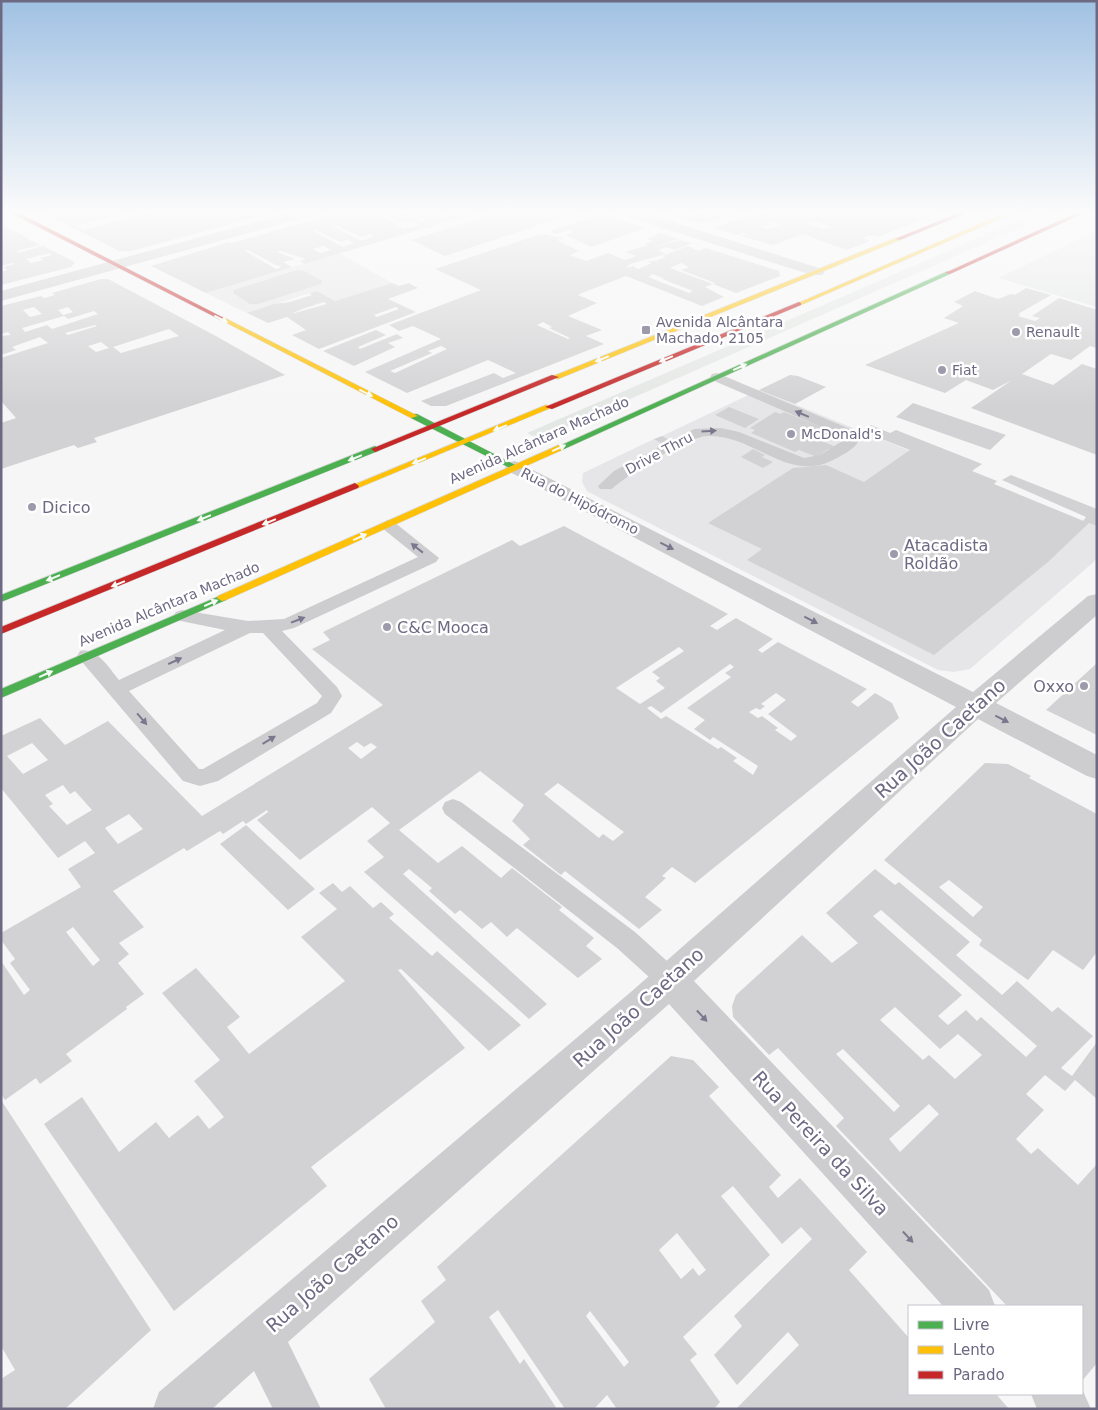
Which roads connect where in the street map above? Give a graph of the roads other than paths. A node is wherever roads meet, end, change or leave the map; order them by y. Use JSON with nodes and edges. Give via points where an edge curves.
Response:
{"nodes":[{"id":1,"x":78,"y":276,"type":"edge"},
{"id":2,"x":134,"y":276,"type":"edge"},
{"id":3,"x":808,"y":276,"type":"edge"},
{"id":4,"x":866,"y":276,"type":"edge"},
{"id":5,"x":942,"y":276,"type":"edge"},
{"id":6,"x":1,"y":296,"type":"edge"},
{"id":7,"x":717,"y":377,"type":"junction"},
{"id":8,"x":433,"y":427,"type":"junction"},
{"id":9,"x":464,"y":443,"type":"junction"},
{"id":10,"x":515,"y":467,"type":"junction"},
{"id":11,"x":606,"y":486,"type":"dead end"},
{"id":12,"x":388,"y":525,"type":"junction"},
{"id":13,"x":1,"y":599,"type":"edge"},
{"id":14,"x":1097,"y":602,"type":"edge"},
{"id":15,"x":182,"y":616,"type":"junction"},
{"id":16,"x":246,"y":627,"type":"junction"},
{"id":17,"x":269,"y":628,"type":"junction"},
{"id":18,"x":1,"y":631,"type":"edge"},
{"id":19,"x":87,"y":656,"type":"junction"},
{"id":20,"x":116,"y":689,"type":"junction"},
{"id":21,"x":1,"y":694,"type":"edge"},
{"id":22,"x":976,"y":705,"type":"junction"},
{"id":23,"x":1097,"y":768,"type":"edge"},
{"id":24,"x":454,"y":808,"type":"dead end"},
{"id":25,"x":669,"y":979,"type":"junction"},
{"id":26,"x":972,"y":1305,"type":"edge"},
{"id":27,"x":260,"y":1335,"type":"junction"},
{"id":28,"x":1055,"y":1395,"type":"edge"},
{"id":29,"x":176,"y":1409,"type":"edge"},
{"id":30,"x":298,"y":1409,"type":"edge"},
{"id":31,"x":1068,"y":1409,"type":"edge"}],
"edges":[{"from":1,"to":6,"type":"street"},
{"from":2,"to":8,"type":"main road","name":"Rua do Hipódromo","one_way":true},
{"from":3,"to":8,"type":"main road","one_way":true},
{"from":4,"to":9,"type":"main road","name":"Avenida Alcântara Machado","one_way":true},
{"from":7,"to":5,"type":"main road","name":"Avenida Alcântara Machado","one_way":true},
{"from":10,"to":7,"type":"main road","name":"Avenida Alcântara Machado","one_way":true},
{"from":11,"to":7,"type":"lane","name":"Drive Thru","one_way":true,"via":[[619,474],[694,433],[704,431],[724,431],[804,464],[822,462],[851,442],[851,436],[845,432]]},
{"from":8,"to":9,"type":"main road","name":"Rua do Hipódromo"},
{"from":8,"to":13,"type":"main road","one_way":true},
{"from":9,"to":10,"type":"main road","name":"Rua do Hipódromo"},
{"from":9,"to":18,"type":"main road","name":"Avenida Alcântara Machado","one_way":true},
{"from":10,"to":12,"type":"main road","name":"Avenida Alcântara Machado"},
{"from":10,"to":22,"type":"street","name":"Rua do Hipódromo","one_way":true},
{"from":15,"to":12,"type":"main road","name":"Avenida Alcântara Machado","one_way":true},
{"from":17,"to":12,"type":"lane","one_way":true,"via":[[309,616],[430,558]]},
{"from":14,"to":22,"type":"street","name":"Rua João Caetano"},
{"from":15,"to":16,"type":"lane"},
{"from":15,"to":19,"type":"main road","name":"Avenida Alcântara Machado"},
{"from":16,"to":17,"type":"lane"},
{"from":20,"to":16,"type":"lane","one_way":true},
{"from":20,"to":17,"type":"lane","one_way":true,"via":[[191,775],[200,778],[210,775],[330,702],[330,692]]},
{"from":19,"to":20,"type":"lane"},
{"from":21,"to":19,"type":"main road","name":"Avenida Alcântara Machado","one_way":true},
{"from":22,"to":23,"type":"street","name":"Rua do Hipódromo","one_way":true},
{"from":22,"to":25,"type":"street","name":"Rua João Caetano"},
{"from":24,"to":25,"type":"lane","via":[[626,940]]},
{"from":25,"to":26,"type":"street","name":"Rua Pereira da Silva","one_way":true},
{"from":25,"to":27,"type":"street","name":"Rua João Caetano"},
{"from":27,"to":29,"type":"street","name":"Rua João Caetano"},
{"from":27,"to":30,"type":"street"},
{"from":28,"to":31,"type":"street"}]}
